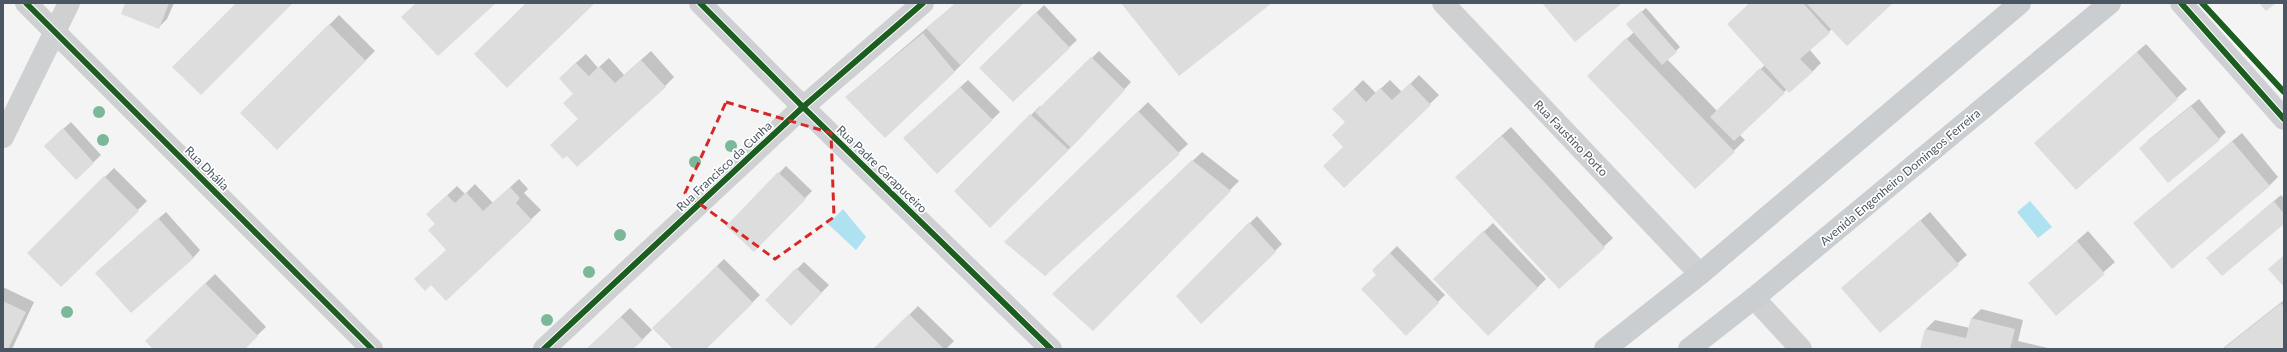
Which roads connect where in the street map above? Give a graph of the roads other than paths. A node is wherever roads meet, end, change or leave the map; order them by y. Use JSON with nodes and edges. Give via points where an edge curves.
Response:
{"nodes":[{"id":1,"x":26,"y":3,"type":"edge"},
{"id":2,"x":69,"y":3,"type":"edge"},
{"id":3,"x":700,"y":3,"type":"edge"},
{"id":4,"x":923,"y":3,"type":"edge"},
{"id":5,"x":1443,"y":3,"type":"edge"},
{"id":6,"x":2020,"y":3,"type":"edge"},
{"id":7,"x":2110,"y":3,"type":"edge"},
{"id":8,"x":2181,"y":3,"type":"edge"},
{"id":9,"x":54,"y":32,"type":"junction"},
{"id":10,"x":803,"y":107,"type":"junction"},
{"id":11,"x":2284,"y":119,"type":"edge"},
{"id":12,"x":3,"y":137,"type":"edge"},
{"id":13,"x":1700,"y":274,"type":"junction"},
{"id":14,"x":1754,"y":298,"type":"junction"},
{"id":15,"x":372,"y":349,"type":"edge"},
{"id":16,"x":544,"y":349,"type":"edge"},
{"id":17,"x":1051,"y":349,"type":"edge"},
{"id":18,"x":1605,"y":349,"type":"edge"},
{"id":19,"x":1689,"y":349,"type":"edge"},
{"id":20,"x":1801,"y":349,"type":"edge"}],
"edges":[{"from":1,"to":9,"type":"street","name":"Rua Dhália"},
{"from":2,"to":9,"type":"street"},
{"from":3,"to":10,"type":"street","name":"Rua Padre Carapuceiro"},
{"from":4,"to":10,"type":"street","name":"Rua Francisco da Cunha"},
{"from":5,"to":13,"type":"street","name":"Rua Faustino Porto"},
{"from":6,"to":13,"type":"main road"},
{"from":7,"to":14,"type":"main road","name":"Avenida Engenheiro Domingos Ferreira"},
{"from":8,"to":11,"type":"street"},
{"from":9,"to":12,"type":"street"},
{"from":9,"to":15,"type":"street","name":"Rua Dhália"},
{"from":10,"to":16,"type":"street","name":"Rua Francisco da Cunha"},
{"from":10,"to":17,"type":"street","name":"Rua Padre Carapuceiro"},
{"from":13,"to":18,"type":"main road"},
{"from":14,"to":19,"type":"main road","name":"Avenida Engenheiro Domingos Ferreira"},
{"from":14,"to":20,"type":"street"}]}
